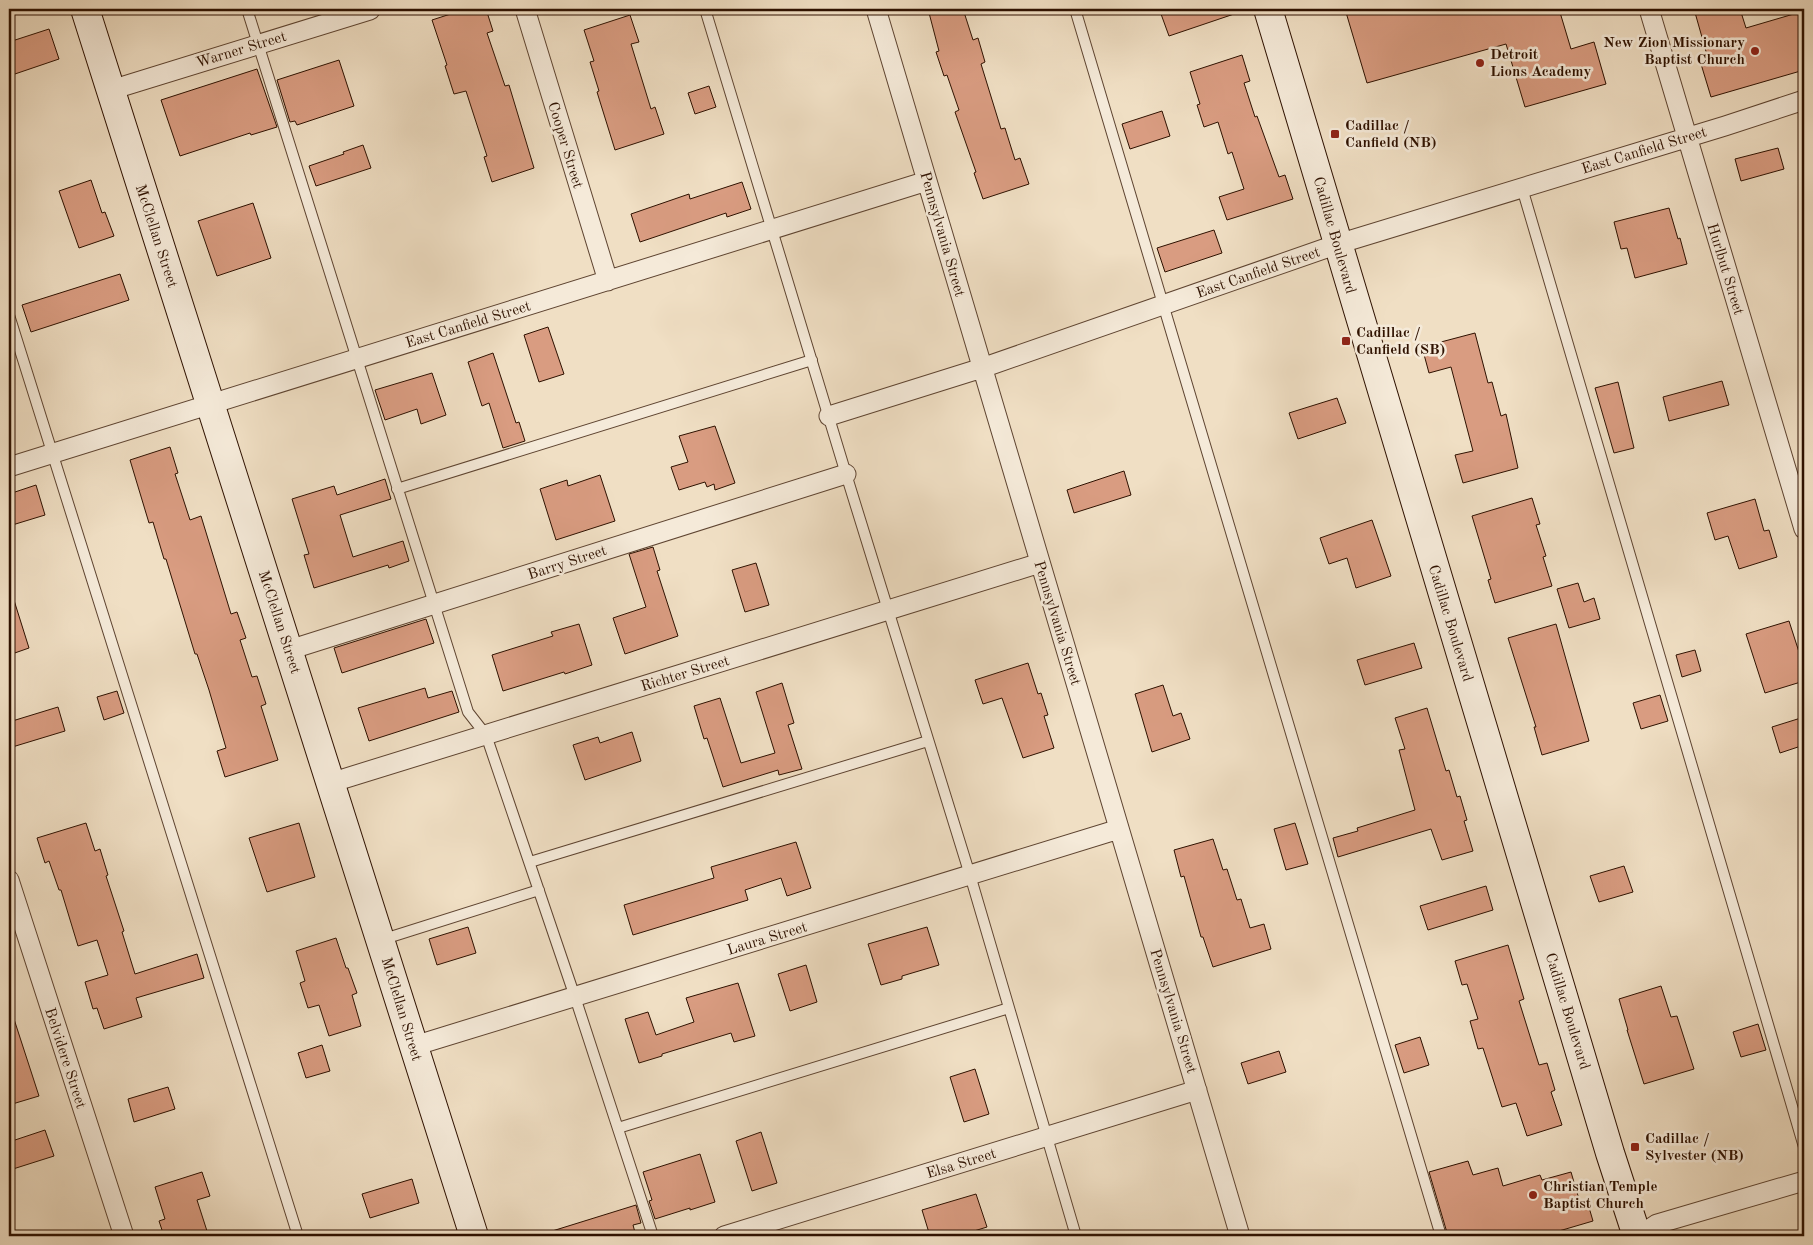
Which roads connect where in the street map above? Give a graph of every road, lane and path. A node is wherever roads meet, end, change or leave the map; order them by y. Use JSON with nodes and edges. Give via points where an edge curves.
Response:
{"nodes":[{"id":1,"x":85,"y":9,"type":"edge"},
{"id":2,"x":246,"y":9,"type":"edge"},
{"id":3,"x":525,"y":9,"type":"edge"},
{"id":4,"x":706,"y":9,"type":"edge"},
{"id":5,"x":876,"y":9,"type":"edge"},
{"id":6,"x":1074,"y":9,"type":"edge"},
{"id":7,"x":1268,"y":9,"type":"edge"},
{"id":8,"x":1649,"y":9,"type":"edge"},
{"id":9,"x":370,"y":10,"type":"edge"},
{"id":10,"x":258,"y":44,"type":"junction"},
{"id":11,"x":111,"y":90,"type":"junction"},
{"id":12,"x":1804,"y":100,"type":"edge"},
{"id":13,"x":1687,"y":137,"type":"junction"},
{"id":14,"x":927,"y":181,"type":"junction"},
{"id":15,"x":1522,"y":188,"type":"junction"},
{"id":16,"x":772,"y":230,"type":"junction"},
{"id":17,"x":1338,"y":244,"type":"junction"},
{"id":18,"x":608,"y":281,"type":"junction"},
{"id":19,"x":1162,"y":305,"type":"junction"},
{"id":20,"x":9,"y":315,"type":"edge"},
{"id":21,"x":356,"y":358,"type":"junction"},
{"id":22,"x":812,"y":360,"type":"junction"},
{"id":23,"x":982,"y":368,"type":"junction"},
{"id":24,"x":210,"y":404,"type":"junction"},
{"id":25,"x":829,"y":416,"type":"junction"},
{"id":26,"x":52,"y":454,"type":"junction"},
{"id":27,"x":9,"y":467,"type":"edge"},
{"id":28,"x":846,"y":474,"type":"junction"},
{"id":29,"x":397,"y":489,"type":"junction"},
{"id":30,"x":1804,"y":529,"type":"edge"},
{"id":31,"x":1040,"y":563,"type":"junction"},
{"id":32,"x":433,"y":605,"type":"junction"},
{"id":33,"x":889,"y":609,"type":"junction"},
{"id":34,"x":289,"y":650,"type":"junction"},
{"id":35,"x":486,"y":735,"type":"junction"},
{"id":36,"x":928,"y":740,"type":"junction"},
{"id":37,"x":330,"y":783,"type":"junction"},
{"id":38,"x":1119,"y":829,"type":"junction"},
{"id":39,"x":530,"y":862,"type":"junction"},
{"id":40,"x":970,"y":875,"type":"junction"},
{"id":41,"x":9,"y":880,"type":"edge"},
{"id":42,"x":539,"y":890,"type":"junction"},
{"id":43,"x":380,"y":940,"type":"junction"},
{"id":44,"x":575,"y":996,"type":"junction"},
{"id":45,"x":1009,"y":1008,"type":"junction"},
{"id":46,"x":414,"y":1046,"type":"junction"},
{"id":47,"x":1197,"y":1090,"type":"junction"},
{"id":48,"x":618,"y":1128,"type":"junction"},
{"id":49,"x":1046,"y":1137,"type":"junction"},
{"id":50,"x":1804,"y":1147,"type":"edge"},
{"id":51,"x":1804,"y":1182,"type":"edge"},
{"id":52,"x":124,"y":1236,"type":"edge"},
{"id":53,"x":298,"y":1236,"type":"edge"},
{"id":54,"x":474,"y":1236,"type":"edge"},
{"id":55,"x":652,"y":1236,"type":"edge"},
{"id":56,"x":724,"y":1236,"type":"edge"},
{"id":57,"x":1076,"y":1236,"type":"edge"},
{"id":58,"x":1240,"y":1236,"type":"edge"},
{"id":59,"x":1441,"y":1236,"type":"edge"},
{"id":60,"x":1638,"y":1236,"type":"edge"}],
"edges":[{"from":1,"to":11,"type":"street","name":"McClellan Street"},
{"from":2,"to":10,"type":"lane"},
{"from":3,"to":18,"type":"street","name":"Cooper Street"},
{"from":4,"to":16,"type":"lane"},
{"from":5,"to":14,"type":"street","name":"Pennsylvania Street"},
{"from":6,"to":19,"type":"lane"},
{"from":7,"to":17,"type":"street","name":"Cadillac Boulevard"},
{"from":8,"to":13,"type":"street","name":"Hurlbut Street"},
{"from":9,"to":10,"type":"street","name":"Warner Street"},
{"from":10,"to":11,"type":"street","name":"Warner Street"},
{"from":10,"to":21,"type":"lane"},
{"from":11,"to":24,"type":"street","name":"McClellan Street"},
{"from":12,"to":13,"type":"street","name":"East Canfield Street"},
{"from":13,"to":15,"type":"street","name":"East Canfield Street"},
{"from":13,"to":30,"type":"street","name":"Hurlbut Street"},
{"from":14,"to":16,"type":"street","name":"East Canfield Street"},
{"from":14,"to":23,"type":"street","name":"Pennsylvania Street"},
{"from":15,"to":17,"type":"street","name":"East Canfield Street"},
{"from":15,"to":50,"type":"lane"},
{"from":16,"to":18,"type":"street","name":"East Canfield Street"},
{"from":16,"to":22,"type":"lane"},
{"from":17,"to":19,"type":"street","name":"East Canfield Street"},
{"from":17,"to":60,"type":"street","name":"Cadillac Boulevard"},
{"from":18,"to":21,"type":"street","name":"East Canfield Street"},
{"from":19,"to":23,"type":"street","name":"East Canfield Street"},
{"from":19,"to":59,"type":"lane"},
{"from":20,"to":26,"type":"lane"},
{"from":21,"to":24,"type":"street","name":"East Canfield Street"},
{"from":21,"to":29,"type":"lane"},
{"from":22,"to":25,"type":"lane"},
{"from":22,"to":29,"type":"lane"},
{"from":23,"to":25,"type":"street","name":"East Canfield Street"},
{"from":23,"to":31,"type":"street","name":"Pennsylvania Street"},
{"from":24,"to":26,"type":"street","name":"East Canfield Street"},
{"from":24,"to":34,"type":"street","name":"McClellan Street"},
{"from":25,"to":28,"type":"lane"},
{"from":26,"to":27,"type":"street","name":"East Canfield Street"},
{"from":26,"to":53,"type":"lane"},
{"from":28,"to":32,"type":"street","name":"Barry Street"},
{"from":28,"to":33,"type":"lane"},
{"from":29,"to":32,"type":"lane"},
{"from":31,"to":33,"type":"street","name":"Richter Street"},
{"from":31,"to":38,"type":"street","name":"Pennsylvania Street"},
{"from":32,"to":34,"type":"street","name":"Barry Street"},
{"from":32,"to":35,"type":"lane","via":[[468,712]]},
{"from":33,"to":35,"type":"street","name":"Richter Street"},
{"from":33,"to":36,"type":"lane"},
{"from":34,"to":37,"type":"street","name":"McClellan Street"},
{"from":35,"to":37,"type":"street","name":"Richter Street"},
{"from":35,"to":39,"type":"lane"},
{"from":36,"to":39,"type":"lane"},
{"from":36,"to":40,"type":"lane"},
{"from":37,"to":43,"type":"street","name":"McClellan Street"},
{"from":38,"to":40,"type":"street","name":"Laura Street"},
{"from":38,"to":47,"type":"street","name":"Pennsylvania Street"},
{"from":39,"to":42,"type":"lane"},
{"from":40,"to":44,"type":"street","name":"Laura Street"},
{"from":40,"to":45,"type":"lane"},
{"from":41,"to":52,"type":"street","name":"Belvidere Street"},
{"from":42,"to":43,"type":"lane"},
{"from":42,"to":44,"type":"lane"},
{"from":43,"to":46,"type":"street","name":"McClellan Street"},
{"from":44,"to":46,"type":"street","name":"Laura Street"},
{"from":44,"to":48,"type":"lane"},
{"from":45,"to":48,"type":"lane"},
{"from":45,"to":49,"type":"lane"},
{"from":46,"to":54,"type":"street","name":"McClellan Street"},
{"from":47,"to":49,"type":"street","name":"Elsa Street"},
{"from":47,"to":58,"type":"street","name":"Pennsylvania Street"},
{"from":48,"to":55,"type":"lane"},
{"from":49,"to":56,"type":"street","name":"Elsa Street"},
{"from":49,"to":57,"type":"lane"},
{"from":51,"to":60,"type":"street","via":[[1657,1224]]}]}
